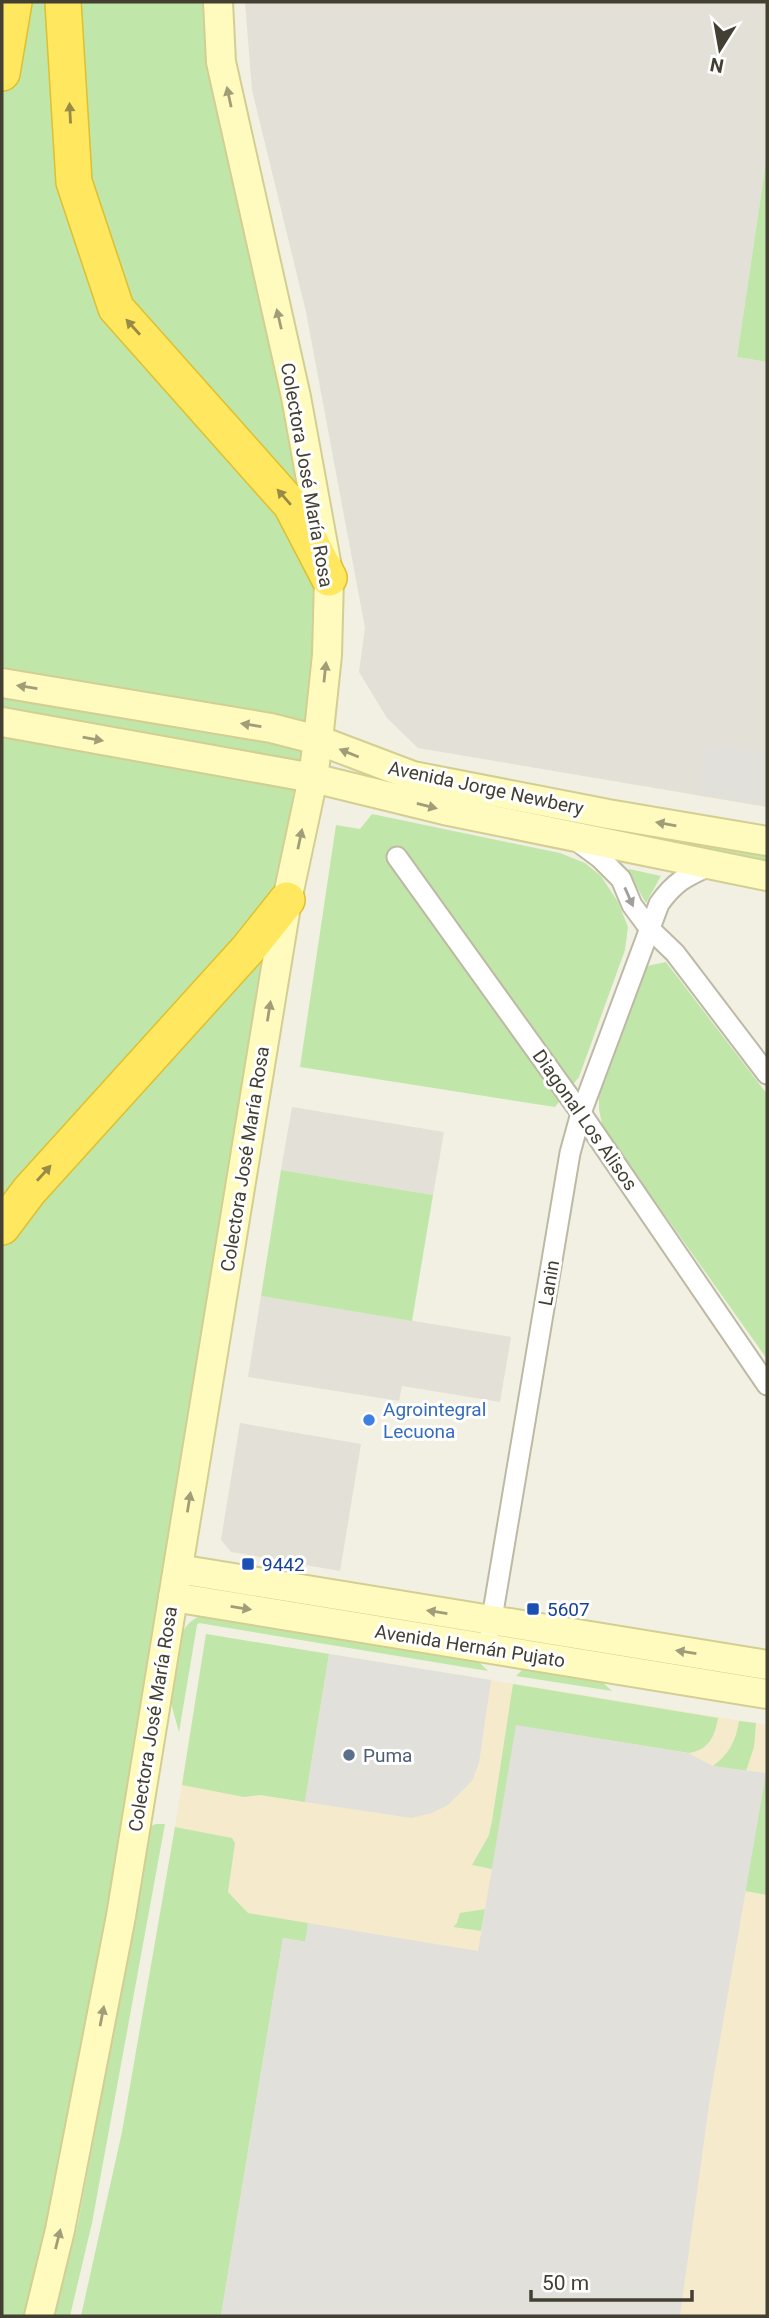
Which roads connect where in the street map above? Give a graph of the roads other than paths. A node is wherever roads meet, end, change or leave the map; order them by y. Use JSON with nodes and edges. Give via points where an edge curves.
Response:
{"nodes":[{"id":1,"x":14,"y":2,"type":"edge"},
{"id":2,"x":63,"y":2,"type":"edge"},
{"id":3,"x":218,"y":2,"type":"edge"},
{"id":4,"x":2,"y":73,"type":"edge"},
{"id":5,"x":329,"y":578,"type":"junction"},
{"id":6,"x":2,"y":683,"type":"edge"},
{"id":7,"x":2,"y":722,"type":"edge"},
{"id":8,"x":318,"y":740,"type":"junction"},
{"id":9,"x":313,"y":778,"type":"junction"},
{"id":10,"x":571,"y":836,"type":"junction"},
{"id":11,"x":767,"y":841,"type":"edge"},
{"id":12,"x":397,"y":858,"type":"dead end"},
{"id":13,"x":711,"y":864,"type":"junction"},
{"id":14,"x":767,"y":876,"type":"edge"},
{"id":15,"x":287,"y":900,"type":"junction"},
{"id":16,"x":649,"y":928,"type":"junction"},
{"id":17,"x":767,"y":1074,"type":"edge"},
{"id":18,"x":581,"y":1113,"type":"junction"},
{"id":19,"x":2,"y":1227,"type":"edge"},
{"id":20,"x":767,"y":1385,"type":"edge"},
{"id":21,"x":178,"y":1569,"type":"junction"},
{"id":22,"x":173,"y":1597,"type":"junction"},
{"id":23,"x":492,"y":1620,"type":"junction"},
{"id":24,"x":487,"y":1648,"type":"junction"},
{"id":25,"x":767,"y":1665,"type":"edge"},
{"id":26,"x":767,"y":1694,"type":"edge"},
{"id":27,"x":39,"y":2316,"type":"edge"}],
"edges":[{"from":1,"to":4,"type":"highway"},
{"from":5,"to":2,"type":"highway","one_way":true,"via":[[291,505],[116,308],[74,182]]},
{"from":5,"to":3,"type":"main road","name":"Colectora José María Rosa","one_way":true,"via":[[296,397],[221,62]]},
{"from":8,"to":5,"type":"main road","name":"Colectora José María Rosa","one_way":true},
{"from":8,"to":6,"type":"main road","name":"Avenida Jorge Newbery","one_way":true},
{"from":7,"to":9,"type":"main road","name":"Avenida Jorge Newbery","one_way":true},
{"from":8,"to":9,"type":"main road","name":"Colectora José María Rosa"},
{"from":11,"to":8,"type":"main road","name":"Avenida Jorge Newbery","one_way":true,"via":[[413,776]]},
{"from":9,"to":10,"type":"main road","name":"Avenida Jorge Newbery","one_way":true},
{"from":15,"to":9,"type":"main road","name":"Colectora José María Rosa","one_way":true},
{"from":10,"to":13,"type":"main road","name":"Avenida Jorge Newbery"},
{"from":10,"to":16,"type":"street","one_way":true,"via":[[621,879]]},
{"from":12,"to":18,"type":"street","name":"Diagonal Los Alisos"},
{"from":13,"to":14,"type":"main road","name":"Avenida Jorge Newbery"},
{"from":13,"to":16,"type":"street","name":"Lanin","via":[[670,889]]},
{"from":19,"to":15,"type":"highway","one_way":true},
{"from":21,"to":15,"type":"main road","name":"Colectora José María Rosa","one_way":true},
{"from":16,"to":17,"type":"street","via":[[675,953]]},
{"from":16,"to":18,"type":"street","name":"Lanin"},
{"from":18,"to":20,"type":"street","name":"Diagonal Los Alisos"},
{"from":18,"to":23,"type":"street","name":"Lanin","via":[[570,1153]]},
{"from":21,"to":22,"type":"main road","name":"Colectora José María Rosa"},
{"from":23,"to":21,"type":"main road","name":"Avenida Hernán Pujato","one_way":true},
{"from":22,"to":24,"type":"main road","name":"Avenida Hernán Pujato","one_way":true},
{"from":27,"to":22,"type":"main road","name":"Colectora José María Rosa","one_way":true,"via":[[121,1916]]},
{"from":23,"to":24,"type":"street","name":"Lanin"},
{"from":25,"to":23,"type":"main road","name":"Avenida Hernán Pujato","one_way":true},
{"from":24,"to":26,"type":"main road","name":"Avenida Hernán Pujato"}]}
